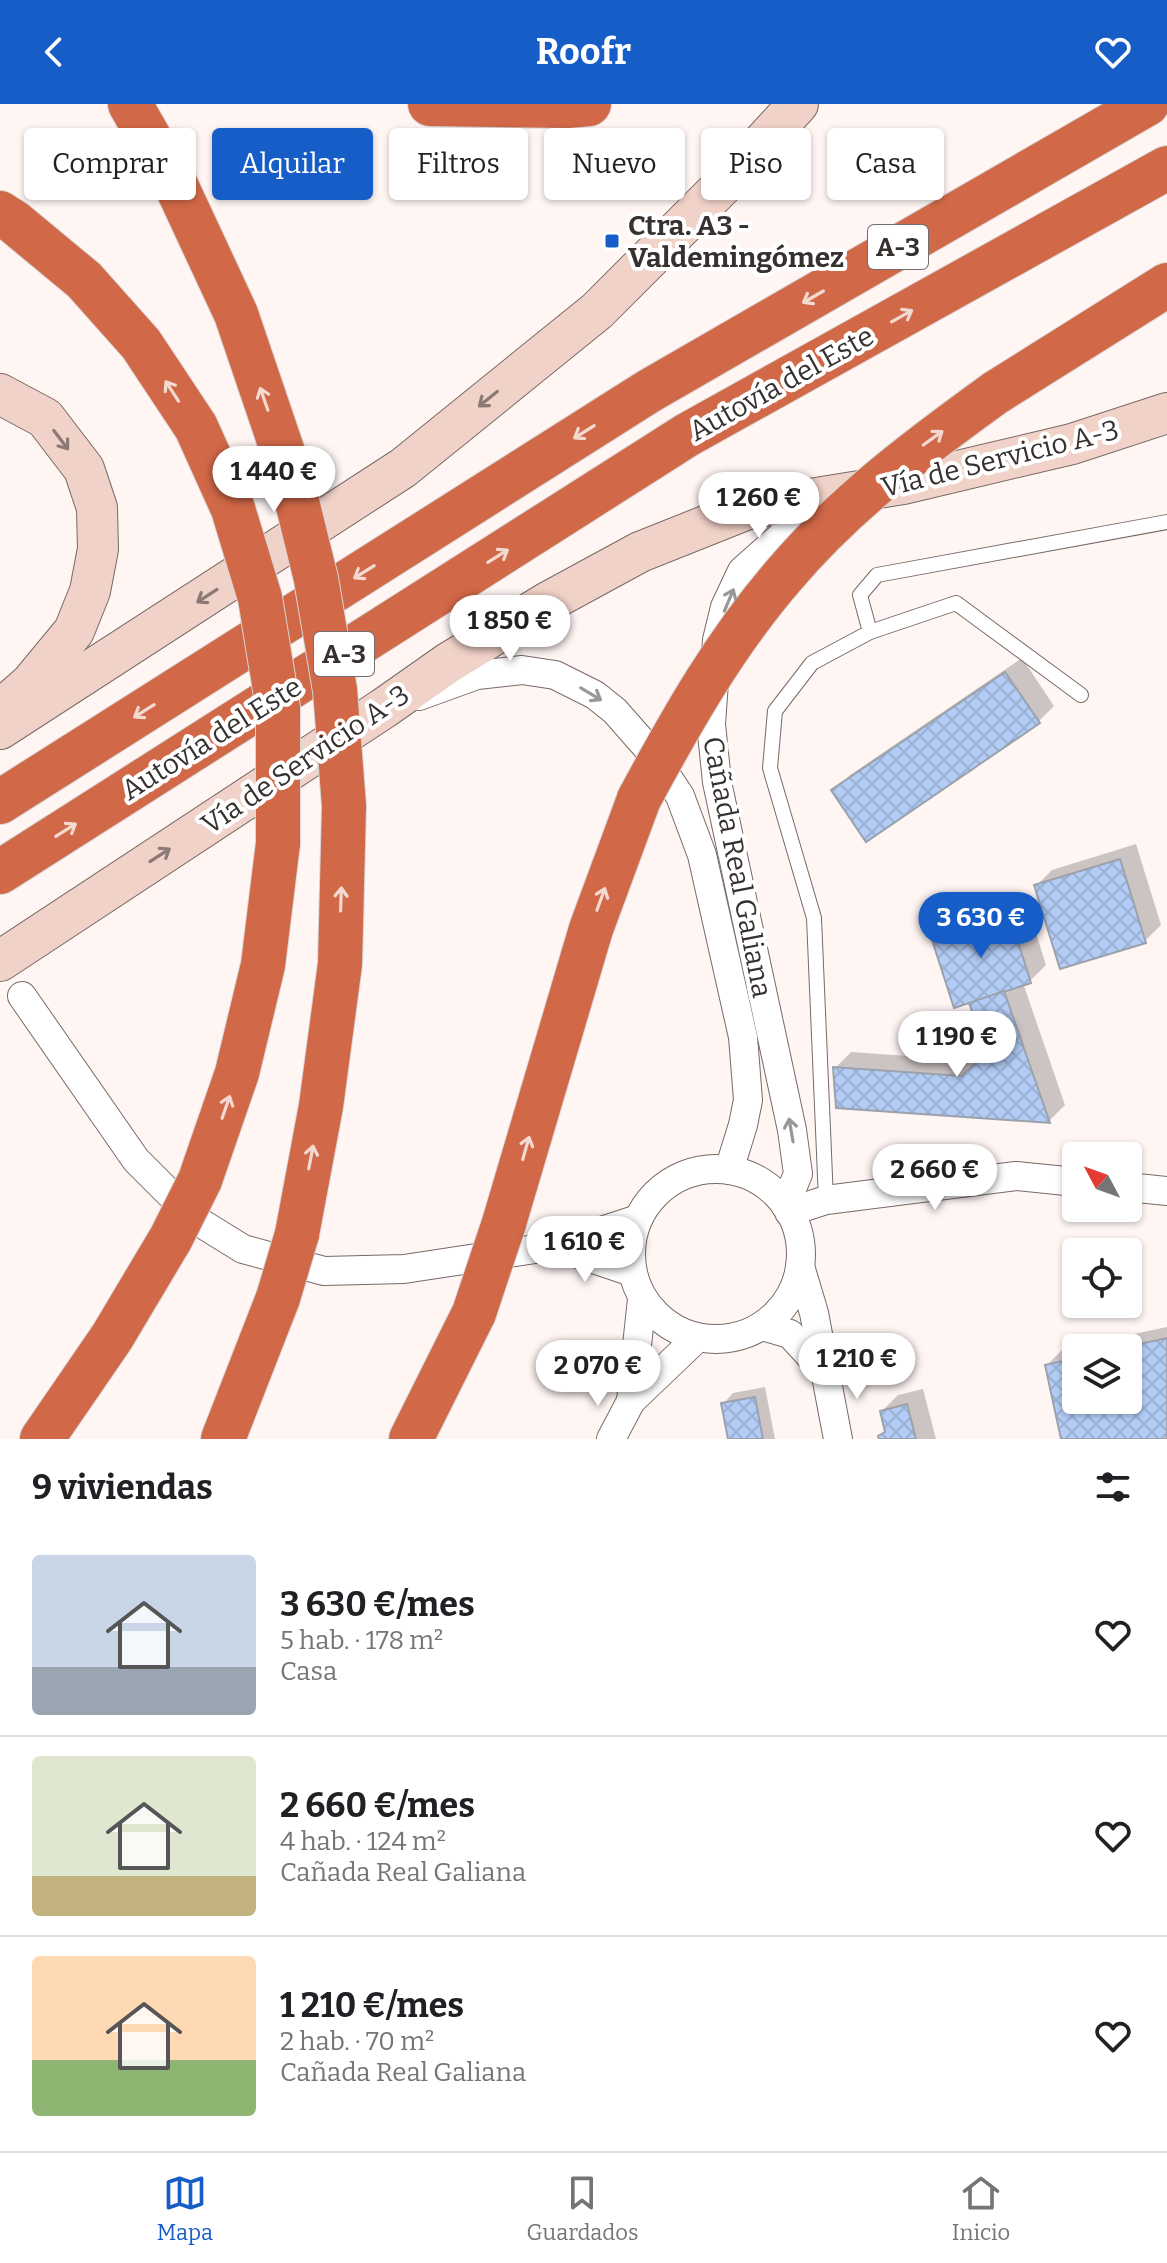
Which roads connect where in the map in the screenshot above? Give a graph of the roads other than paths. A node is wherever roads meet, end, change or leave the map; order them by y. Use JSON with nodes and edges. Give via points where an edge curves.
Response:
{"nodes":[{"id":1,"x":130,"y":104,"type":"edge"},
{"id":2,"x":430,"y":104,"type":"edge"},
{"id":3,"x":589,"y":104,"type":"edge"},
{"id":4,"x":798,"y":104,"type":"edge"},
{"id":5,"x":1147,"y":104,"type":"edge"},
{"id":6,"x":776,"y":128,"type":"edge"},
{"id":7,"x":1167,"y":168,"type":"edge"},
{"id":8,"x":706,"y":200,"type":"edge"},
{"id":9,"x":0,"y":213,"type":"edge"},
{"id":10,"x":1167,"y":285,"type":"edge"},
{"id":11,"x":594,"y":295,"type":"dead end"},
{"id":12,"x":571,"y":332,"type":"junction"},
{"id":13,"x":0,"y":394,"type":"edge"},
{"id":14,"x":1167,"y":413,"type":"edge"},
{"id":15,"x":903,"y":484,"type":"junction"},
{"id":16,"x":1167,"y":522,"type":"edge"},
{"id":17,"x":870,"y":632,"type":"junction"},
{"id":18,"x":1081,"y":695,"type":"dead end"},
{"id":19,"x":384,"y":708,"type":"junction"},
{"id":20,"x":0,"y":710,"type":"edge"},
{"id":21,"x":0,"y":729,"type":"edge"},
{"id":22,"x":0,"y":802,"type":"edge"},
{"id":23,"x":0,"y":872,"type":"edge"},
{"id":24,"x":12,"y":952,"type":"edge"},
{"id":25,"x":22,"y":996,"type":"dead end"},
{"id":26,"x":729,"y":1170,"type":"junction"},
{"id":27,"x":1062,"y":1181,"type":"edge"},
{"id":28,"x":1142,"y":1188,"type":"edge"},
{"id":29,"x":1167,"y":1191,"type":"edge"},
{"id":30,"x":826,"y":1200,"type":"junction"},
{"id":31,"x":787,"y":1208,"type":"junction"},
{"id":32,"x":638,"y":1219,"type":"junction"},
{"id":33,"x":555,"y":1246,"type":"junction"},
{"id":34,"x":800,"y":1266,"type":"junction"},
{"id":35,"x":632,"y":1272,"type":"junction"},
{"id":36,"x":642,"y":1299,"type":"junction"},
{"id":37,"x":474,"y":1313,"type":"junction"},
{"id":38,"x":762,"y":1326,"type":"junction"},
{"id":39,"x":697,"y":1338,"type":"junction"},
{"id":40,"x":826,"y":1372,"type":"junction"},
{"id":41,"x":631,"y":1401,"type":"junction"},
{"id":42,"x":42,"y":1439,"type":"edge"},
{"id":43,"x":223,"y":1439,"type":"edge"},
{"id":44,"x":411,"y":1439,"type":"edge"},
{"id":45,"x":433,"y":1439,"type":"edge"},
{"id":46,"x":611,"y":1439,"type":"edge"},
{"id":47,"x":838,"y":1439,"type":"edge"}],
"edges":[{"from":43,"to":1,"type":"highway","one_way":true,"bridge":true,"via":[[297,1234],[340,964],[344,806],[332,676],[290,473],[236,314],[175,183]]},
{"from":2,"to":3,"type":"highway"},
{"from":4,"to":6,"type":"main road"},
{"from":5,"to":22,"type":"highway","name":"Autovía del Este","number":"A-3","one_way":true,"via":[[649,391]]},
{"from":23,"to":7,"type":"highway","name":"Autovía del Este","number":"A-3","one_way":true,"via":[[687,435]]},
{"from":8,"to":12,"type":"main road"},
{"from":42,"to":9,"type":"highway","one_way":true,"bridge":true,"via":[[171,1238],[200,1180],[237,1073],[263,965],[278,843],[278,708],[260,598],[233,509],[196,427],[141,344],[84,280]]},
{"from":37,"to":10,"type":"highway","one_way":true,"bridge":true,"via":[[591,929],[639,799],[733,640],[784,574],[906,458],[995,393]]},
{"from":11,"to":12,"type":"lane"},
{"from":12,"to":21,"type":"main road","one_way":true,"via":[[403,468]]},
{"from":13,"to":20,"type":"main road","one_way":true,"via":[[45,418],[84,469],[97,508],[98,549],[90,591],[74,631],[31,683]]},
{"from":14,"to":15,"type":"main road","name":"Vía de Servicio A-3","via":[[1072,444]]},
{"from":15,"to":19,"type":"main road","name":"Vía de Servicio A-3","via":[[748,509],[640,552],[523,617]]},
{"from":31,"to":15,"type":"street","name":"Cañada Real Galiana","one_way":true,"via":[[798,1174],[792,1130],[715,767],[711,724],[717,640],[742,571],[794,525]]},
{"from":16,"to":17,"type":"lane","via":[[877,575],[860,595]]},
{"from":17,"to":18,"type":"lane","via":[[956,603]]},
{"from":17,"to":30,"type":"lane","via":[[812,663],[775,711],[770,768],[814,918]]},
{"from":24,"to":19,"type":"main road","name":"Vía de Servicio A-3","one_way":true},
{"from":19,"to":26,"type":"street","name":"Cañada Real Galiana","one_way":true,"via":[[477,675],[522,670],[555,675],[615,711],[651,752],[680,796],[702,855],[743,1037],[748,1100]]},
{"from":25,"to":33,"type":"street","via":[[136,1160],[196,1220],[243,1249],[324,1271],[404,1269]]},
{"from":26,"to":31,"type":"street","via":[[770,1188]]},
{"from":26,"to":32,"type":"street","via":[[685,1174],[650,1200]]},
{"from":27,"to":30,"type":"street","via":[[1016,1176]]},
{"from":28,"to":29,"type":"street"},
{"from":30,"to":31,"type":"street"},
{"from":31,"to":34,"type":"street","via":[[800,1245]]},
{"from":32,"to":33,"type":"street"},
{"from":32,"to":35,"type":"street","via":[[630,1245]]},
{"from":33,"to":35,"type":"street"},
{"from":34,"to":38,"type":"street","via":[[793,1290]]},
{"from":34,"to":40,"type":"street"},
{"from":35,"to":36,"type":"street"},
{"from":36,"to":39,"type":"street","via":[[666,1324]]},
{"from":36,"to":41,"type":"street"},
{"from":37,"to":44,"type":"highway"},
{"from":37,"to":45,"type":"highway"},
{"from":38,"to":39,"type":"street","via":[[742,1336]]},
{"from":38,"to":40,"type":"street","via":[[790,1334]]},
{"from":39,"to":41,"type":"street"},
{"from":40,"to":47,"type":"street"},
{"from":41,"to":46,"type":"street"}]}
